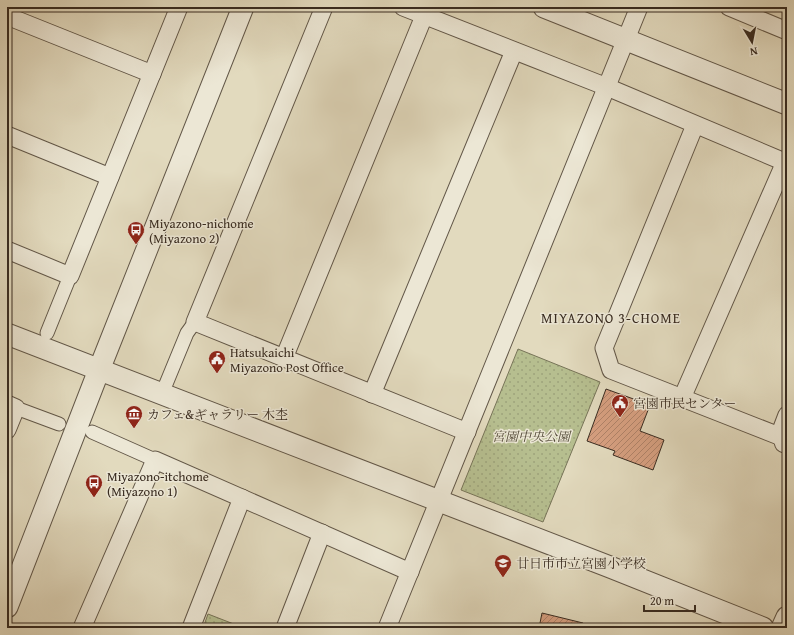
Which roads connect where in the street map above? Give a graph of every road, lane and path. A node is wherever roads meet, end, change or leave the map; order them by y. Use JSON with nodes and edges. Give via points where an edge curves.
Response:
{"nodes":[{"id":1,"x":179,"y":7,"type":"edge"},
{"id":2,"x":243,"y":7,"type":"edge"},
{"id":3,"x":324,"y":7,"type":"edge"},
{"id":4,"x":403,"y":7,"type":"edge"},
{"id":5,"x":544,"y":7,"type":"edge"},
{"id":6,"x":639,"y":7,"type":"edge"},
{"id":7,"x":729,"y":7,"type":"edge"},
{"id":8,"x":746,"y":10,"type":"edge"},
{"id":9,"x":7,"y":16,"type":"edge"},
{"id":10,"x":424,"y":16,"type":"junction"},
{"id":11,"x":787,"y":31,"type":"edge"},
{"id":12,"x":626,"y":39,"type":"junction"},
{"id":13,"x":514,"y":51,"type":"junction"},
{"id":14,"x":152,"y":74,"type":"junction"},
{"id":15,"x":607,"y":87,"type":"junction"},
{"id":16,"x":787,"y":104,"type":"edge"},
{"id":17,"x":695,"y":125,"type":"junction"},
{"id":18,"x":7,"y":135,"type":"edge"},
{"id":19,"x":786,"y":163,"type":"edge"},
{"id":20,"x":110,"y":177,"type":"junction"},
{"id":21,"x":7,"y":250,"type":"edge"},
{"id":22,"x":70,"y":276,"type":"junction"},
{"id":23,"x":195,"y":322,"type":"junction"},
{"id":24,"x":47,"y":333,"type":"dead end"},
{"id":25,"x":7,"y":334,"type":"edge"},
{"id":26,"x":284,"y":358,"type":"junction"},
{"id":27,"x":99,"y":370,"type":"junction"},
{"id":28,"x":166,"y":384,"type":"dead end"},
{"id":29,"x":372,"y":394,"type":"junction"},
{"id":30,"x":682,"y":398,"type":"junction"},
{"id":31,"x":11,"y":406,"type":"edge"},
{"id":32,"x":787,"y":415,"type":"edge"},
{"id":33,"x":59,"y":424,"type":"dead end"},
{"id":34,"x":7,"y":430,"type":"edge"},
{"id":35,"x":92,"y":432,"type":"dead end"},
{"id":36,"x":467,"y":432,"type":"junction"},
{"id":37,"x":783,"y":442,"type":"edge"},
{"id":38,"x":155,"y":460,"type":"junction"},
{"id":39,"x":242,"y":498,"type":"junction"},
{"id":40,"x":439,"y":501,"type":"junction"},
{"id":41,"x":322,"y":533,"type":"junction"},
{"id":42,"x":410,"y":572,"type":"junction"},
{"id":43,"x":7,"y":607,"type":"edge"},
{"id":44,"x":787,"y":617,"type":"edge"},
{"id":45,"x":82,"y":628,"type":"edge"},
{"id":46,"x":191,"y":628,"type":"edge"},
{"id":47,"x":285,"y":628,"type":"edge"},
{"id":48,"x":387,"y":628,"type":"edge"},
{"id":49,"x":763,"y":628,"type":"edge"},
{"id":50,"x":782,"y":628,"type":"edge"}],
"edges":[{"from":1,"to":14,"type":"street"},
{"from":2,"to":27,"type":"street"},
{"from":3,"to":23,"type":"street"},
{"from":4,"to":10,"type":"street"},
{"from":5,"to":12,"type":"street"},
{"from":6,"to":12,"type":"street"},
{"from":7,"to":8,"type":"street"},
{"from":8,"to":11,"type":"street"},
{"from":9,"to":14,"type":"street"},
{"from":10,"to":13,"type":"street"},
{"from":10,"to":26,"type":"street"},
{"from":12,"to":15,"type":"street"},
{"from":12,"to":16,"type":"street"},
{"from":13,"to":15,"type":"street"},
{"from":13,"to":29,"type":"street"},
{"from":14,"to":20,"type":"street"},
{"from":15,"to":17,"type":"street"},
{"from":15,"to":36,"type":"street"},
{"from":17,"to":19,"type":"street"},
{"from":17,"to":30,"type":"street","via":[[604,348],[611,370]]},
{"from":18,"to":20,"type":"street"},
{"from":19,"to":30,"type":"street"},
{"from":20,"to":22,"type":"street"},
{"from":21,"to":22,"type":"street"},
{"from":22,"to":24,"type":"street"},
{"from":23,"to":26,"type":"street"},
{"from":23,"to":28,"type":"street","via":[[187,333]]},
{"from":25,"to":27,"type":"street"},
{"from":26,"to":29,"type":"street"},
{"from":27,"to":40,"type":"street"},
{"from":27,"to":43,"type":"street"},
{"from":29,"to":36,"type":"street"},
{"from":30,"to":37,"type":"street"},
{"from":31,"to":33,"type":"street"},
{"from":31,"to":34,"type":"street"},
{"from":32,"to":37,"type":"street"},
{"from":35,"to":38,"type":"street"},
{"from":36,"to":40,"type":"street"},
{"from":38,"to":39,"type":"street"},
{"from":38,"to":45,"type":"street"},
{"from":39,"to":41,"type":"street"},
{"from":39,"to":46,"type":"street"},
{"from":40,"to":42,"type":"street"},
{"from":40,"to":49,"type":"street"},
{"from":41,"to":42,"type":"street"},
{"from":41,"to":47,"type":"street"},
{"from":42,"to":48,"type":"street"},
{"from":44,"to":50,"type":"street"}]}
